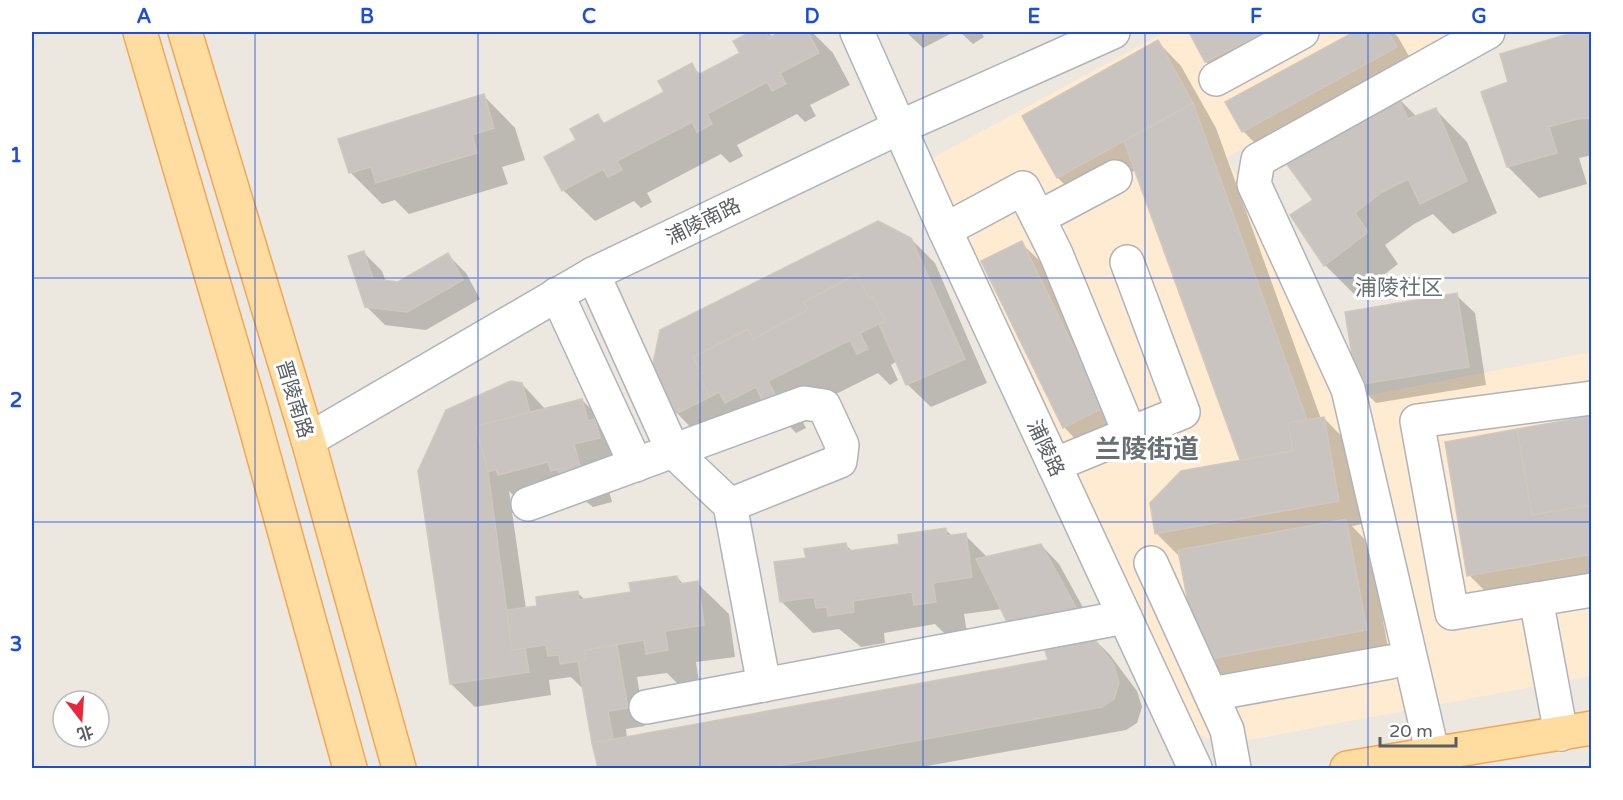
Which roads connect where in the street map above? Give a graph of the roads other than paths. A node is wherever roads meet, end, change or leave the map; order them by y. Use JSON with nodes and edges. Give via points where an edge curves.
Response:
{"nodes":[{"id":1,"x":140,"y":32,"type":"edge"},
{"id":2,"x":185,"y":32,"type":"edge"},
{"id":3,"x":857,"y":32,"type":"edge"},
{"id":4,"x":1113,"y":32,"type":"edge"},
{"id":5,"x":1302,"y":32,"type":"edge"},
{"id":6,"x":1488,"y":32,"type":"edge"},
{"id":7,"x":1216,"y":78,"type":"dead end"},
{"id":8,"x":900,"y":127,"type":"junction"},
{"id":9,"x":1115,"y":177,"type":"dead end"},
{"id":10,"x":1038,"y":218,"type":"junction"},
{"id":11,"x":945,"y":230,"type":"junction"},
{"id":12,"x":1127,"y":262,"type":"dead end"},
{"id":13,"x":593,"y":274,"type":"junction"},
{"id":14,"x":556,"y":294,"type":"junction"},
{"id":15,"x":1592,"y":398,"type":"edge"},
{"id":16,"x":1130,"y":434,"type":"junction"},
{"id":17,"x":308,"y":440,"type":"junction"},
{"id":18,"x":673,"y":451,"type":"junction"},
{"id":19,"x":636,"y":465,"type":"junction"},
{"id":20,"x":1054,"y":465,"type":"junction"},
{"id":21,"x":528,"y":504,"type":"dead end"},
{"id":22,"x":729,"y":505,"type":"junction"},
{"id":23,"x":1151,"y":563,"type":"dead end"},
{"id":24,"x":1592,"y":590,"type":"edge"},
{"id":25,"x":1536,"y":598,"type":"junction"},
{"id":26,"x":1125,"y":617,"type":"junction"},
{"id":27,"x":1390,"y":662,"type":"dead end"},
{"id":28,"x":764,"y":685,"type":"junction"},
{"id":29,"x":1211,"y":694,"type":"junction"},
{"id":30,"x":646,"y":707,"type":"dead end"},
{"id":31,"x":388,"y":729,"type":"junction"},
{"id":32,"x":1576,"y":731,"type":"edge"},
{"id":33,"x":341,"y":734,"type":"junction"},
{"id":34,"x":1433,"y":755,"type":"junction"},
{"id":35,"x":343,"y":768,"type":"edge"},
{"id":36,"x":350,"y":768,"type":"edge"},
{"id":37,"x":399,"y":768,"type":"edge"},
{"id":38,"x":415,"y":768,"type":"edge"},
{"id":39,"x":1195,"y":768,"type":"edge"},
{"id":40,"x":1234,"y":768,"type":"edge"},
{"id":41,"x":1347,"y":768,"type":"edge"}],
"edges":[{"from":1,"to":33,"type":"main road"},
{"from":2,"to":17,"type":"main road","name":"晋陵南路"},
{"from":3,"to":8,"type":"street","name":"浦陵路"},
{"from":4,"to":8,"type":"street","name":"浦陵南路"},
{"from":5,"to":7,"type":"street"},
{"from":6,"to":34,"type":"street","via":[[1258,160],[1254,184],[1348,388]]},
{"from":8,"to":11,"type":"street","name":"浦陵路"},
{"from":8,"to":13,"type":"street","name":"浦陵南路"},
{"from":9,"to":10,"type":"street"},
{"from":10,"to":11,"type":"street","via":[[1023,188]]},
{"from":10,"to":16,"type":"street"},
{"from":11,"to":20,"type":"street","name":"浦陵路"},
{"from":12,"to":16,"type":"street","via":[[1184,412]]},
{"from":13,"to":14,"type":"street","name":"浦陵南路"},
{"from":13,"to":18,"type":"street"},
{"from":14,"to":17,"type":"street","name":"浦陵南路"},
{"from":14,"to":19,"type":"street"},
{"from":15,"to":25,"type":"street","via":[[1417,421],[1452,613]]},
{"from":16,"to":20,"type":"street"},
{"from":17,"to":31,"type":"main road","name":"晋陵南路"},
{"from":18,"to":19,"type":"street"},
{"from":18,"to":22,"type":"street"},
{"from":18,"to":22,"type":"street","via":[[804,403],[824,406],[842,445],[840,461]]},
{"from":19,"to":21,"type":"street"},
{"from":20,"to":26,"type":"street","name":"浦陵路"},
{"from":22,"to":28,"type":"street"},
{"from":23,"to":29,"type":"street"},
{"from":24,"to":25,"type":"street"},
{"from":25,"to":32,"type":"street"},
{"from":26,"to":28,"type":"street"},
{"from":26,"to":39,"type":"street","name":"浦陵路"},
{"from":27,"to":29,"type":"street"},
{"from":28,"to":30,"type":"street"},
{"from":29,"to":40,"type":"street","via":[[1227,730]]},
{"from":31,"to":37,"type":"main road","name":"晋陵南路"},
{"from":31,"to":38,"type":"main road"},
{"from":32,"to":34,"type":"main road"},
{"from":33,"to":35,"type":"main road"},
{"from":33,"to":36,"type":"main road"},
{"from":34,"to":41,"type":"main road"}]}
